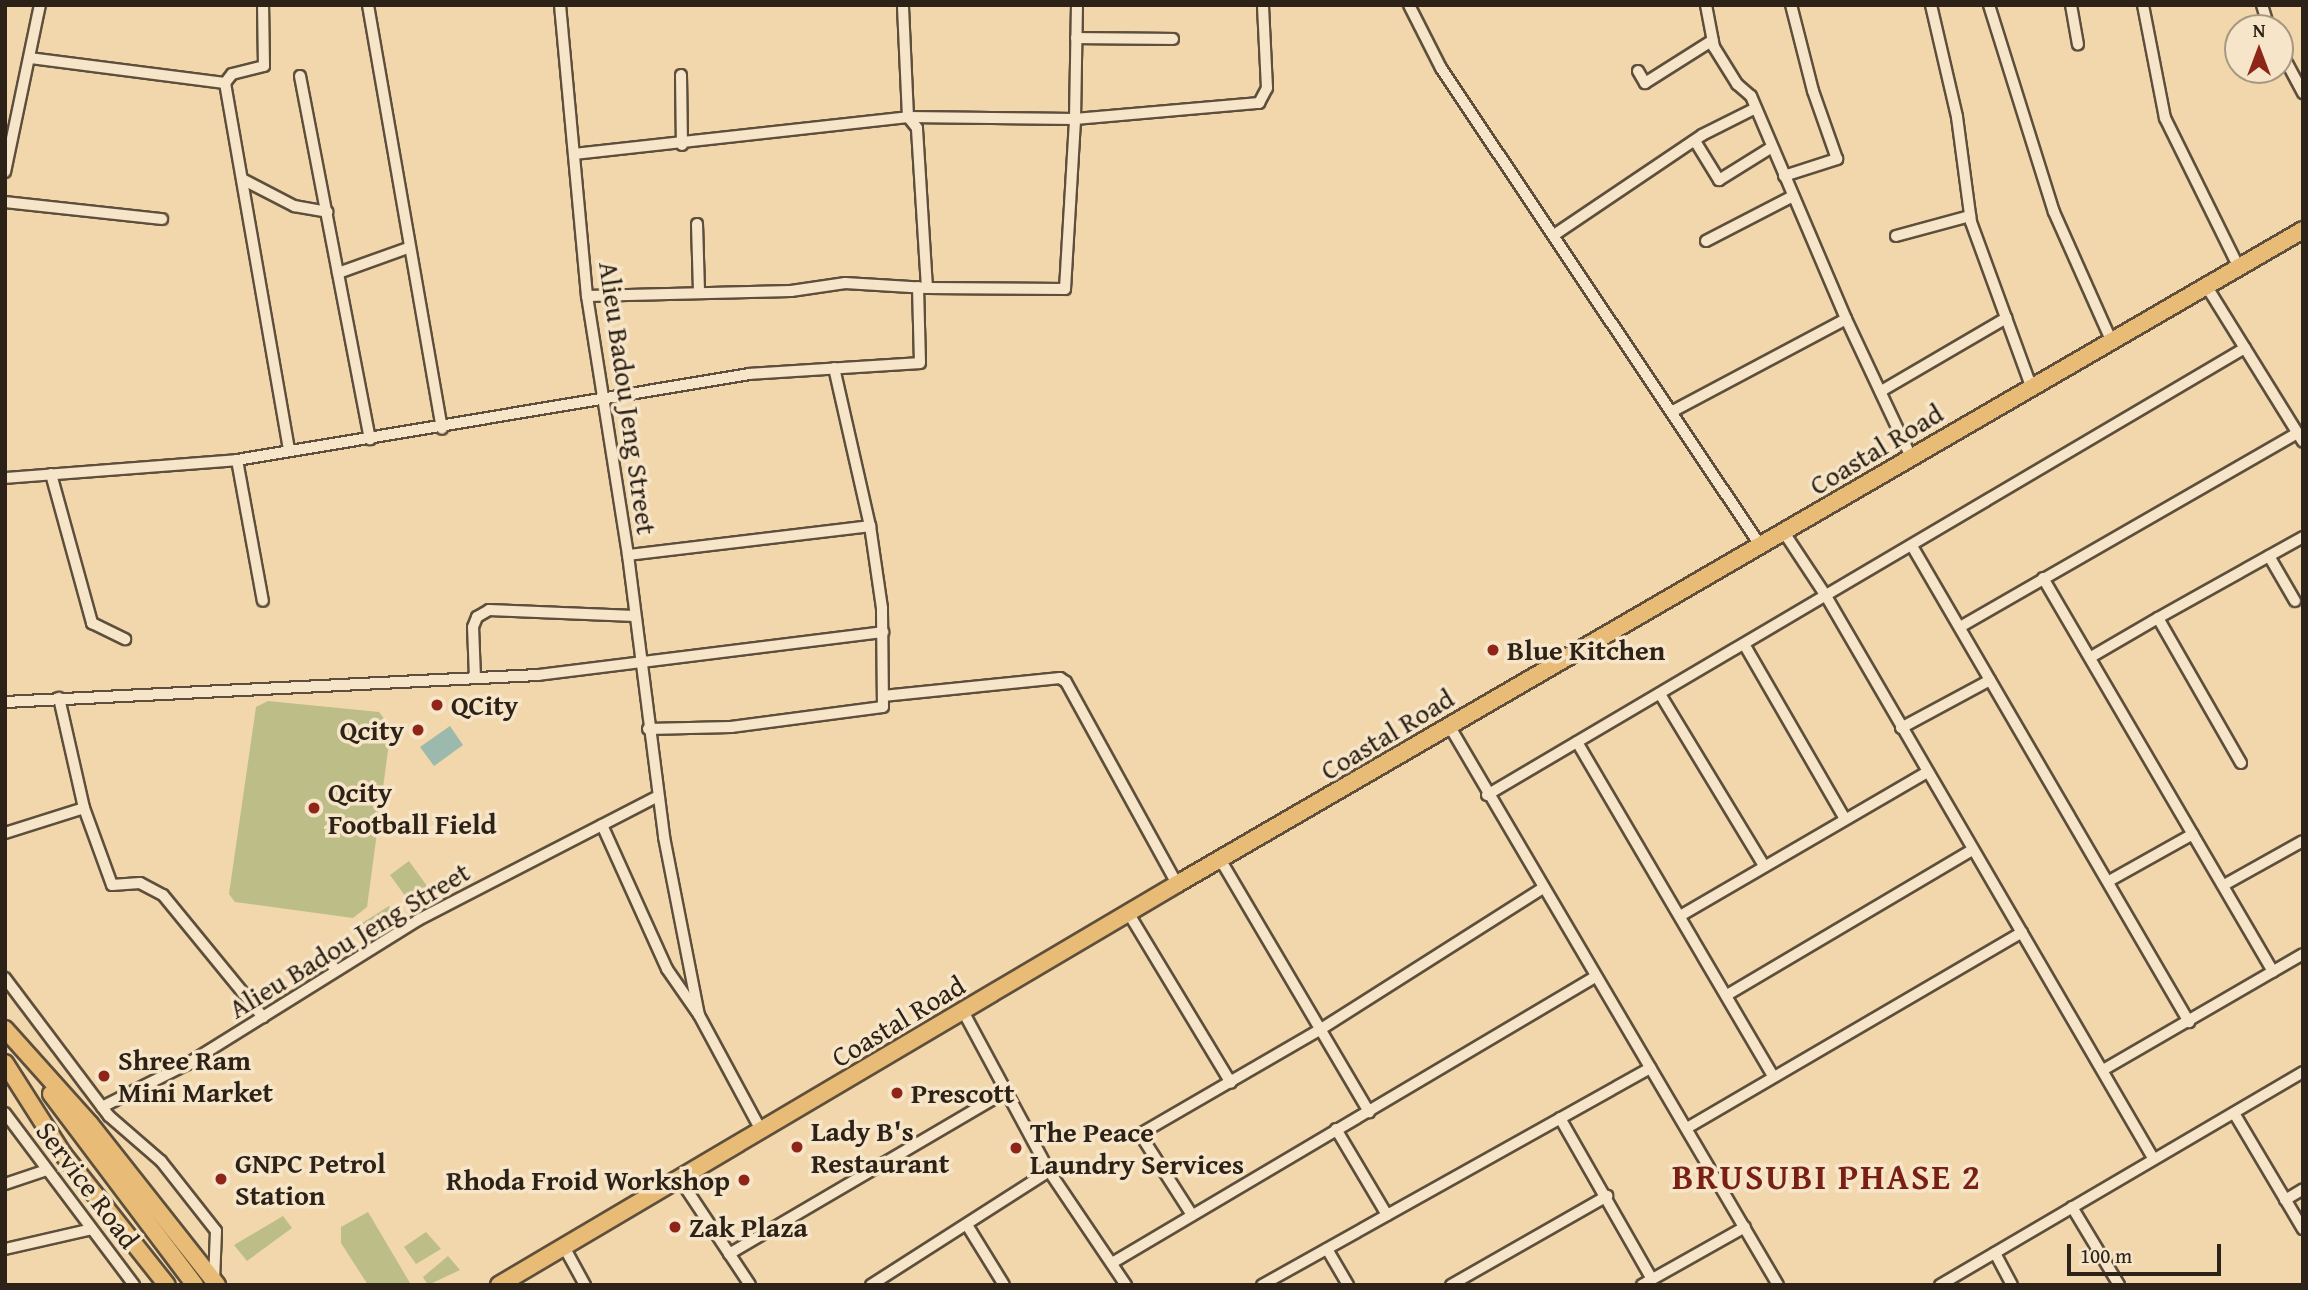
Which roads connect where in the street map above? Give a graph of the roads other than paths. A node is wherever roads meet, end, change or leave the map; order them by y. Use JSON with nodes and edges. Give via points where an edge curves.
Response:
{"nodes":[{"id":1,"x":40,"y":5,"type":"edge"},
{"id":2,"x":263,"y":5,"type":"edge"},
{"id":3,"x":368,"y":5,"type":"edge"},
{"id":4,"x":560,"y":5,"type":"edge"},
{"id":5,"x":903,"y":5,"type":"edge"},
{"id":6,"x":1077,"y":5,"type":"edge"},
{"id":7,"x":1263,"y":5,"type":"edge"},
{"id":8,"x":1409,"y":5,"type":"edge"},
{"id":9,"x":1706,"y":5,"type":"edge"},
{"id":10,"x":1791,"y":5,"type":"edge"},
{"id":11,"x":1931,"y":5,"type":"edge"},
{"id":12,"x":1989,"y":5,"type":"edge"},
{"id":13,"x":2071,"y":5,"type":"edge"},
{"id":14,"x":2143,"y":5,"type":"edge"},
{"id":15,"x":1076,"y":38,"type":"junction"},
{"id":16,"x":1173,"y":39,"type":"dead end"},
{"id":17,"x":1713,"y":40,"type":"junction"},
{"id":18,"x":2078,"y":44,"type":"dead end"},
{"id":19,"x":30,"y":58,"type":"junction"},
{"id":20,"x":1638,"y":71,"type":"dead end"},
{"id":21,"x":681,"y":75,"type":"dead end"},
{"id":22,"x":300,"y":76,"type":"dead end"},
{"id":23,"x":2294,"y":76,"type":"edge"},
{"id":24,"x":225,"y":83,"type":"junction"},
{"id":25,"x":2303,"y":93,"type":"edge"},
{"id":26,"x":1756,"y":108,"type":"junction"},
{"id":27,"x":908,"y":117,"type":"junction"},
{"id":28,"x":1075,"y":119,"type":"junction"},
{"id":29,"x":1695,"y":141,"type":"junction"},
{"id":30,"x":682,"y":145,"type":"junction"},
{"id":31,"x":1772,"y":147,"type":"junction"},
{"id":32,"x":574,"y":154,"type":"junction"},
{"id":33,"x":5,"y":172,"type":"edge"},
{"id":34,"x":1784,"y":176,"type":"junction"},
{"id":35,"x":242,"y":179,"type":"junction"},
{"id":36,"x":1793,"y":196,"type":"junction"},
{"id":37,"x":5,"y":202,"type":"edge"},
{"id":38,"x":327,"y":212,"type":"junction"},
{"id":39,"x":1970,"y":216,"type":"junction"},
{"id":40,"x":162,"y":219,"type":"dead end"},
{"id":41,"x":697,"y":224,"type":"dead end"},
{"id":42,"x":2303,"y":230,"type":"edge"},
{"id":43,"x":1554,"y":234,"type":"junction"},
{"id":44,"x":1896,"y":236,"type":"dead end"},
{"id":45,"x":1706,"y":241,"type":"dead end"},
{"id":46,"x":408,"y":248,"type":"junction"},
{"id":47,"x":2239,"y":268,"type":"junction"},
{"id":48,"x":338,"y":273,"type":"junction"},
{"id":49,"x":922,"y":287,"type":"junction"},
{"id":50,"x":2207,"y":287,"type":"junction"},
{"id":51,"x":699,"y":292,"type":"junction"},
{"id":52,"x":587,"y":296,"type":"junction"},
{"id":53,"x":2006,"y":318,"type":"junction"},
{"id":54,"x":1846,"y":319,"type":"junction"},
{"id":55,"x":2112,"y":342,"type":"junction"},
{"id":56,"x":2245,"y":348,"type":"junction"},
{"id":57,"x":834,"y":368,"type":"junction"},
{"id":58,"x":2032,"y":389,"type":"junction"},
{"id":59,"x":1883,"y":390,"type":"junction"},
{"id":60,"x":602,"y":401,"type":"junction"},
{"id":61,"x":1674,"y":411,"type":"junction"},
{"id":62,"x":442,"y":429,"type":"junction"},
{"id":63,"x":2300,"y":438,"type":"edge"},
{"id":64,"x":370,"y":439,"type":"junction"},
{"id":65,"x":289,"y":449,"type":"junction"},
{"id":66,"x":1911,"y":457,"type":"junction"},
{"id":67,"x":237,"y":460,"type":"junction"},
{"id":68,"x":51,"y":474,"type":"junction"},
{"id":69,"x":5,"y":478,"type":"edge"},
{"id":70,"x":870,"y":526,"type":"junction"},
{"id":71,"x":1785,"y":534,"type":"junction"},
{"id":72,"x":2303,"y":537,"type":"edge"},
{"id":73,"x":1912,"y":546,"type":"junction"},
{"id":74,"x":1762,"y":548,"type":"junction"},
{"id":75,"x":628,"y":555,"type":"junction"},
{"id":76,"x":2269,"y":556,"type":"junction"},
{"id":77,"x":2043,"y":578,"type":"junction"},
{"id":78,"x":1826,"y":596,"type":"junction"},
{"id":79,"x":263,"y":601,"type":"dead end"},
{"id":80,"x":2295,"y":601,"type":"dead end"},
{"id":81,"x":635,"y":616,"type":"junction"},
{"id":82,"x":2158,"y":618,"type":"junction"},
{"id":83,"x":1960,"y":626,"type":"junction"},
{"id":84,"x":883,"y":632,"type":"junction"},
{"id":85,"x":125,"y":639,"type":"dead end"},
{"id":86,"x":1744,"y":644,"type":"junction"},
{"id":87,"x":2091,"y":657,"type":"junction"},
{"id":88,"x":639,"y":663,"type":"junction"},
{"id":89,"x":475,"y":677,"type":"junction"},
{"id":90,"x":1990,"y":680,"type":"junction"},
{"id":91,"x":1660,"y":694,"type":"junction"},
{"id":92,"x":883,"y":696,"type":"junction"},
{"id":93,"x":59,"y":698,"type":"junction"},
{"id":94,"x":5,"y":702,"type":"edge"},
{"id":95,"x":1450,"y":727,"type":"junction"},
{"id":96,"x":1902,"y":728,"type":"junction"},
{"id":97,"x":648,"y":729,"type":"junction"},
{"id":98,"x":1577,"y":742,"type":"junction"},
{"id":99,"x":2241,"y":763,"type":"dead end"},
{"id":100,"x":1927,"y":772,"type":"junction"},
{"id":101,"x":1488,"y":795,"type":"junction"},
{"id":102,"x":659,"y":796,"type":"junction"},
{"id":103,"x":84,"y":808,"type":"junction"},
{"id":104,"x":1845,"y":819,"type":"junction"},
{"id":105,"x":602,"y":825,"type":"junction"},
{"id":106,"x":5,"y":832,"type":"edge"},
{"id":107,"x":2193,"y":834,"type":"junction"},
{"id":108,"x":2303,"y":841,"type":"edge"},
{"id":109,"x":1972,"y":850,"type":"junction"},
{"id":110,"x":1220,"y":859,"type":"junction"},
{"id":111,"x":1764,"y":866,"type":"junction"},
{"id":112,"x":2109,"y":881,"type":"junction"},
{"id":113,"x":1177,"y":884,"type":"junction"},
{"id":114,"x":2224,"y":886,"type":"junction"},
{"id":115,"x":1543,"y":888,"type":"junction"},
{"id":116,"x":1129,"y":914,"type":"junction"},
{"id":117,"x":1681,"y":916,"type":"junction"},
{"id":118,"x":2022,"y":932,"type":"junction"},
{"id":119,"x":2303,"y":954,"type":"edge"},
{"id":120,"x":328,"y":958,"type":"dead end"},
{"id":121,"x":336,"y":971,"type":"junction"},
{"id":122,"x":2273,"y":971,"type":"junction"},
{"id":123,"x":1595,"y":977,"type":"junction"},
{"id":124,"x":5,"y":978,"type":"edge"},
{"id":125,"x":1727,"y":995,"type":"junction"},
{"id":126,"x":964,"y":1013,"type":"junction"},
{"id":127,"x":699,"y":1016,"type":"junction"},
{"id":128,"x":263,"y":1017,"type":"junction"},
{"id":129,"x":2189,"y":1022,"type":"junction"},
{"id":130,"x":5,"y":1029,"type":"edge"},
{"id":131,"x":1321,"y":1030,"type":"junction"},
{"id":132,"x":36,"y":1067,"type":"junction"},
{"id":133,"x":9,"y":1069,"type":"edge"},
{"id":134,"x":1650,"y":1069,"type":"junction"},
{"id":135,"x":2103,"y":1070,"type":"junction"},
{"id":136,"x":2303,"y":1072,"type":"edge"},
{"id":137,"x":1773,"y":1076,"type":"junction"},
{"id":138,"x":1231,"y":1083,"type":"junction"},
{"id":139,"x":1003,"y":1093,"type":"junction"},
{"id":140,"x":102,"y":1107,"type":"junction"},
{"id":141,"x":1369,"y":1112,"type":"junction"},
{"id":142,"x":5,"y":1113,"type":"edge"},
{"id":143,"x":2234,"y":1113,"type":"junction"},
{"id":144,"x":1560,"y":1118,"type":"junction"},
{"id":145,"x":1687,"y":1128,"type":"junction"},
{"id":146,"x":1336,"y":1129,"type":"junction"},
{"id":147,"x":762,"y":1132,"type":"junction"},
{"id":148,"x":2153,"y":1158,"type":"junction"},
{"id":149,"x":47,"y":1170,"type":"junction"},
{"id":150,"x":1049,"y":1171,"type":"junction"},
{"id":151,"x":679,"y":1178,"type":"junction"},
{"id":152,"x":5,"y":1184,"type":"edge"},
{"id":153,"x":2303,"y":1189,"type":"edge"},
{"id":154,"x":1607,"y":1196,"type":"junction"},
{"id":155,"x":2285,"y":1200,"type":"junction"},
{"id":156,"x":2072,"y":1207,"type":"junction"},
{"id":157,"x":1192,"y":1214,"type":"junction"},
{"id":158,"x":1387,"y":1215,"type":"junction"},
{"id":159,"x":967,"y":1225,"type":"junction"},
{"id":160,"x":1745,"y":1227,"type":"junction"},
{"id":161,"x":92,"y":1229,"type":"junction"},
{"id":162,"x":2303,"y":1229,"type":"edge"},
{"id":163,"x":562,"y":1245,"type":"junction"},
{"id":164,"x":1327,"y":1249,"type":"junction"},
{"id":165,"x":5,"y":1250,"type":"edge"},
{"id":166,"x":1995,"y":1253,"type":"junction"},
{"id":167,"x":729,"y":1254,"type":"junction"},
{"id":168,"x":1112,"y":1263,"type":"junction"},
{"id":169,"x":1652,"y":1279,"type":"junction"},
{"id":170,"x":889,"y":1280,"type":"edge"},
{"id":171,"x":215,"y":1283,"type":"edge"},
{"id":172,"x":1456,"y":1283,"type":"edge"},
{"id":173,"x":134,"y":1285,"type":"edge"},
{"id":174,"x":167,"y":1285,"type":"edge"},
{"id":175,"x":179,"y":1285,"type":"edge"},
{"id":176,"x":195,"y":1285,"type":"edge"},
{"id":177,"x":499,"y":1285,"type":"edge"},
{"id":178,"x":585,"y":1285,"type":"edge"},
{"id":179,"x":750,"y":1285,"type":"edge"},
{"id":180,"x":871,"y":1285,"type":"edge"},
{"id":181,"x":1004,"y":1285,"type":"edge"},
{"id":182,"x":1126,"y":1285,"type":"edge"},
{"id":183,"x":1262,"y":1285,"type":"edge"},
{"id":184,"x":1348,"y":1285,"type":"edge"},
{"id":185,"x":1642,"y":1285,"type":"edge"},
{"id":186,"x":1778,"y":1285,"type":"edge"},
{"id":187,"x":1940,"y":1285,"type":"edge"},
{"id":188,"x":2012,"y":1285,"type":"edge"},
{"id":189,"x":2119,"y":1285,"type":"edge"}],
"edges":[{"from":1,"to":19,"type":"street"},
{"from":2,"to":24,"type":"street","via":[[264,65],[232,74]]},
{"from":3,"to":46,"type":"street"},
{"from":4,"to":32,"type":"street","name":"Alieu Badou Jeng Street"},
{"from":5,"to":27,"type":"street"},
{"from":6,"to":15,"type":"street"},
{"from":7,"to":28,"type":"street","via":[[1267,88],[1259,103]]},
{"from":8,"to":43,"type":"street","via":[[1441,68]]},
{"from":9,"to":17,"type":"street"},
{"from":10,"to":34,"type":"street","via":[[1813,91],[1837,159]]},
{"from":11,"to":39,"type":"street","via":[[1957,117]]},
{"from":12,"to":55,"type":"street","via":[[2054,212]]},
{"from":13,"to":18,"type":"street"},
{"from":14,"to":47,"type":"street","via":[[2165,118]]},
{"from":15,"to":16,"type":"street"},
{"from":15,"to":28,"type":"street"},
{"from":17,"to":20,"type":"street","via":[[1645,83]]},
{"from":17,"to":26,"type":"street"},
{"from":19,"to":24,"type":"street"},
{"from":19,"to":33,"type":"street"},
{"from":21,"to":30,"type":"street"},
{"from":22,"to":38,"type":"street"},
{"from":23,"to":25,"type":"street"},
{"from":24,"to":35,"type":"street"},
{"from":26,"to":29,"type":"street"},
{"from":26,"to":31,"type":"street"},
{"from":27,"to":28,"type":"street"},
{"from":27,"to":30,"type":"street"},
{"from":27,"to":49,"type":"street","via":[[918,128]]},
{"from":28,"to":49,"type":"street","via":[[1065,289]]},
{"from":29,"to":31,"type":"street","via":[[1719,180]]},
{"from":29,"to":43,"type":"street"},
{"from":30,"to":32,"type":"street"},
{"from":31,"to":34,"type":"street"},
{"from":32,"to":52,"type":"street","name":"Alieu Badou Jeng Street"},
{"from":34,"to":36,"type":"street"},
{"from":35,"to":38,"type":"street","via":[[294,206]]},
{"from":35,"to":65,"type":"street"},
{"from":36,"to":45,"type":"street"},
{"from":36,"to":54,"type":"street"},
{"from":37,"to":40,"type":"street"},
{"from":38,"to":48,"type":"street"},
{"from":39,"to":44,"type":"street"},
{"from":39,"to":53,"type":"street"},
{"from":41,"to":51,"type":"street"},
{"from":42,"to":47,"type":"main road","name":"Coastal Road"},
{"from":43,"to":61,"type":"street"},
{"from":46,"to":48,"type":"street"},
{"from":46,"to":62,"type":"street"},
{"from":47,"to":50,"type":"main road","name":"Coastal Road"},
{"from":48,"to":64,"type":"street"},
{"from":49,"to":51,"type":"street","via":[[845,284],[791,292]]},
{"from":49,"to":57,"type":"street","via":[[920,363]]},
{"from":50,"to":55,"type":"main road","name":"Coastal Road"},
{"from":50,"to":56,"type":"street"},
{"from":51,"to":52,"type":"street"},
{"from":52,"to":60,"type":"street","name":"Alieu Badou Jeng Street"},
{"from":53,"to":58,"type":"street"},
{"from":53,"to":59,"type":"street"},
{"from":54,"to":59,"type":"street"},
{"from":54,"to":61,"type":"street"},
{"from":55,"to":58,"type":"main road","name":"Coastal Road"},
{"from":56,"to":63,"type":"street"},
{"from":56,"to":73,"type":"street"},
{"from":57,"to":60,"type":"street","via":[[749,374]]},
{"from":57,"to":70,"type":"street"},
{"from":58,"to":66,"type":"main road","name":"Coastal Road"},
{"from":59,"to":66,"type":"street"},
{"from":60,"to":62,"type":"street"},
{"from":60,"to":75,"type":"street","name":"Alieu Badou Jeng Street"},
{"from":61,"to":74,"type":"street"},
{"from":62,"to":64,"type":"street"},
{"from":63,"to":77,"type":"street"},
{"from":64,"to":65,"type":"street"},
{"from":65,"to":67,"type":"street"},
{"from":66,"to":71,"type":"main road","name":"Coastal Road"},
{"from":67,"to":68,"type":"street"},
{"from":67,"to":79,"type":"street"},
{"from":68,"to":69,"type":"street"},
{"from":68,"to":85,"type":"street","via":[[92,623]]},
{"from":70,"to":75,"type":"street"},
{"from":70,"to":84,"type":"street"},
{"from":71,"to":74,"type":"main road","name":"Coastal Road"},
{"from":71,"to":78,"type":"street"},
{"from":72,"to":76,"type":"street"},
{"from":73,"to":78,"type":"street"},
{"from":73,"to":83,"type":"street"},
{"from":74,"to":95,"type":"main road","name":"Coastal Road"},
{"from":75,"to":81,"type":"street","name":"Alieu Badou Jeng Street"},
{"from":76,"to":80,"type":"street"},
{"from":76,"to":82,"type":"street"},
{"from":77,"to":83,"type":"street"},
{"from":77,"to":87,"type":"street"},
{"from":78,"to":86,"type":"street"},
{"from":78,"to":96,"type":"street"},
{"from":81,"to":88,"type":"street","name":"Alieu Badou Jeng Street"},
{"from":81,"to":89,"type":"street","via":[[489,610],[477,617],[473,626]]},
{"from":82,"to":87,"type":"street"},
{"from":82,"to":99,"type":"street"},
{"from":83,"to":90,"type":"street"},
{"from":84,"to":88,"type":"street"},
{"from":84,"to":92,"type":"street"},
{"from":86,"to":91,"type":"street"},
{"from":86,"to":104,"type":"street"},
{"from":87,"to":107,"type":"street"},
{"from":88,"to":89,"type":"street"},
{"from":88,"to":97,"type":"street","name":"Alieu Badou Jeng Street"},
{"from":89,"to":93,"type":"street"},
{"from":90,"to":96,"type":"street"},
{"from":90,"to":112,"type":"street"},
{"from":91,"to":98,"type":"street"},
{"from":91,"to":111,"type":"street"},
{"from":92,"to":97,"type":"street","via":[[883,707],[731,727]]},
{"from":92,"to":113,"type":"street","via":[[1060,678]]},
{"from":93,"to":94,"type":"street"},
{"from":93,"to":103,"type":"street"},
{"from":95,"to":101,"type":"street"},
{"from":95,"to":110,"type":"main road","name":"Coastal Road"},
{"from":96,"to":100,"type":"street"},
{"from":97,"to":102,"type":"street","name":"Alieu Badou Jeng Street"},
{"from":98,"to":101,"type":"street"},
{"from":98,"to":117,"type":"street"},
{"from":100,"to":104,"type":"street"},
{"from":100,"to":109,"type":"street"},
{"from":101,"to":115,"type":"street"},
{"from":102,"to":105,"type":"street","name":"Alieu Badou Jeng Street"},
{"from":102,"to":127,"type":"street","name":"Alieu Badou Jeng Street"},
{"from":103,"to":106,"type":"street"},
{"from":103,"to":128,"type":"street","via":[[112,885],[140,883],[163,895]]},
{"from":104,"to":111,"type":"street"},
{"from":105,"to":121,"type":"street","name":"Alieu Badou Jeng Street","via":[[418,920]]},
{"from":105,"to":127,"type":"street","via":[[667,969]]},
{"from":107,"to":112,"type":"street"},
{"from":107,"to":114,"type":"street"},
{"from":108,"to":114,"type":"street"},
{"from":109,"to":118,"type":"street"},
{"from":109,"to":125,"type":"street"},
{"from":110,"to":113,"type":"main road","name":"Coastal Road"},
{"from":110,"to":131,"type":"street"},
{"from":111,"to":117,"type":"street"},
{"from":112,"to":129,"type":"street"},
{"from":113,"to":116,"type":"main road","name":"Coastal Road"},
{"from":114,"to":122,"type":"street"},
{"from":115,"to":123,"type":"street"},
{"from":115,"to":131,"type":"street"},
{"from":116,"to":126,"type":"main road","name":"Coastal Road"},
{"from":116,"to":138,"type":"street"},
{"from":117,"to":125,"type":"street"},
{"from":118,"to":135,"type":"street"},
{"from":118,"to":137,"type":"street"},
{"from":119,"to":122,"type":"street"},
{"from":120,"to":121,"type":"street"},
{"from":121,"to":128,"type":"street","name":"Alieu Badou Jeng Street"},
{"from":122,"to":129,"type":"street"},
{"from":123,"to":134,"type":"street"},
{"from":123,"to":141,"type":"street"},
{"from":124,"to":140,"type":"street"},
{"from":125,"to":137,"type":"street"},
{"from":126,"to":139,"type":"street"},
{"from":126,"to":147,"type":"main road","name":"Coastal Road"},
{"from":127,"to":147,"type":"street"},
{"from":128,"to":140,"type":"street","name":"Alieu Badou Jeng Street","via":[[187,1064]]},
{"from":129,"to":135,"type":"street"},
{"from":130,"to":132,"type":"main road"},
{"from":131,"to":138,"type":"street"},
{"from":131,"to":141,"type":"street"},
{"from":132,"to":171,"type":"main road","via":[[90,1124]]},
{"from":132,"to":176,"type":"main road","via":[[61,1111]]},
{"from":133,"to":174,"type":"main road","via":[[63,1154]]},
{"from":133,"to":175,"type":"main road"},
{"from":134,"to":144,"type":"street"},
{"from":134,"to":145,"type":"street"},
{"from":135,"to":148,"type":"street"},
{"from":136,"to":143,"type":"street"},
{"from":137,"to":145,"type":"street"},
{"from":138,"to":157,"type":"street","via":[[1140,1134]]},
{"from":139,"to":150,"type":"street"},
{"from":139,"to":167,"type":"street"},
{"from":140,"to":171,"type":"street","via":[[125,1134],[161,1161],[216,1231]]},
{"from":141,"to":146,"type":"street"},
{"from":142,"to":149,"type":"street","name":"Service Road"},
{"from":143,"to":148,"type":"street"},
{"from":143,"to":155,"type":"street"},
{"from":144,"to":154,"type":"street"},
{"from":144,"to":158,"type":"street"},
{"from":145,"to":160,"type":"street"},
{"from":146,"to":157,"type":"street"},
{"from":146,"to":158,"type":"street"},
{"from":147,"to":151,"type":"main road","name":"Coastal Road"},
{"from":148,"to":156,"type":"street"},
{"from":149,"to":152,"type":"street"},
{"from":149,"to":161,"type":"street","name":"Service Road"},
{"from":150,"to":159,"type":"street"},
{"from":150,"to":168,"type":"street"},
{"from":151,"to":163,"type":"main road","name":"Coastal Road"},
{"from":151,"to":167,"type":"street"},
{"from":153,"to":155,"type":"street"},
{"from":154,"to":169,"type":"street"},
{"from":154,"to":172,"type":"street"},
{"from":155,"to":162,"type":"street"},
{"from":156,"to":166,"type":"street"},
{"from":156,"to":189,"type":"street"},
{"from":157,"to":168,"type":"street"},
{"from":158,"to":164,"type":"street"},
{"from":159,"to":170,"type":"street"},
{"from":159,"to":181,"type":"street"},
{"from":160,"to":169,"type":"street"},
{"from":160,"to":186,"type":"street"},
{"from":161,"to":165,"type":"street"},
{"from":161,"to":173,"type":"street","name":"Service Road"},
{"from":163,"to":177,"type":"main road","name":"Coastal Road"},
{"from":163,"to":178,"type":"street"},
{"from":164,"to":183,"type":"street"},
{"from":164,"to":184,"type":"street"},
{"from":166,"to":187,"type":"street"},
{"from":166,"to":188,"type":"street"},
{"from":167,"to":179,"type":"street"},
{"from":168,"to":182,"type":"street"},
{"from":169,"to":185,"type":"street"},
{"from":170,"to":180,"type":"street"}]}
